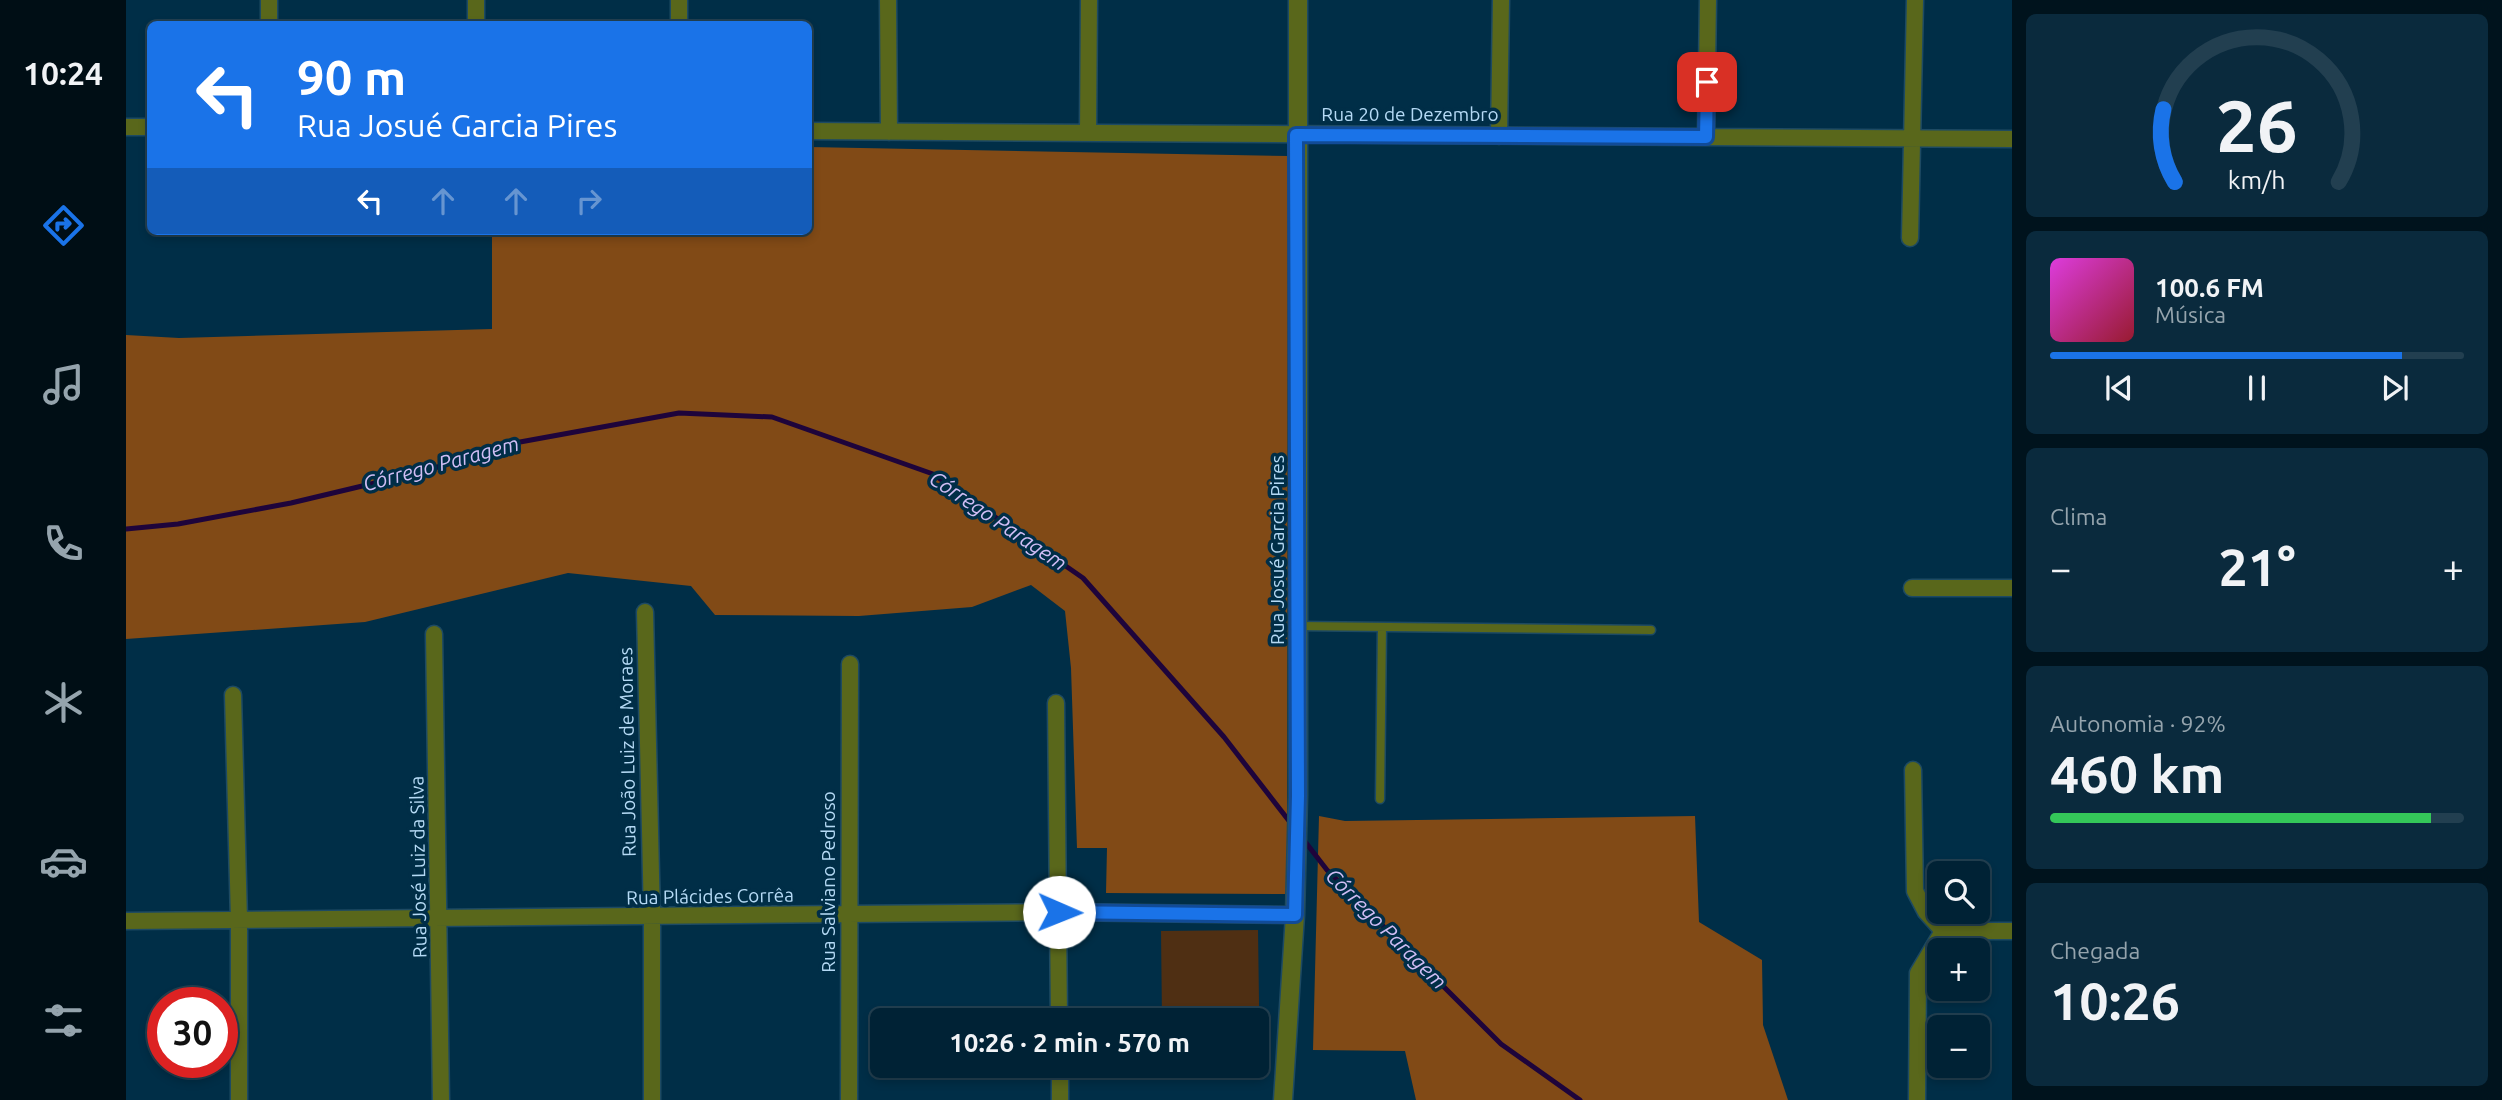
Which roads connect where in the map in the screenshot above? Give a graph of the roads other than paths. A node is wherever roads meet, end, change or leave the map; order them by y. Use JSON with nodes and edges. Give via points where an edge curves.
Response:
{"nodes":[{"id":1,"x":269,"y":0,"type":"edge"},
{"id":2,"x":476,"y":0,"type":"edge"},
{"id":3,"x":679,"y":0,"type":"edge"},
{"id":4,"x":888,"y":0,"type":"edge"},
{"id":5,"x":1089,"y":0,"type":"edge"},
{"id":6,"x":1298,"y":0,"type":"edge"},
{"id":7,"x":1501,"y":0,"type":"edge"},
{"id":8,"x":1708,"y":0,"type":"edge"},
{"id":9,"x":1915,"y":0,"type":"edge"},
{"id":10,"x":269,"y":21,"type":"edge"},
{"id":11,"x":476,"y":21,"type":"edge"},
{"id":12,"x":679,"y":21,"type":"edge"},
{"id":13,"x":126,"y":127,"type":"edge"},
{"id":14,"x":147,"y":127,"type":"edge"},
{"id":15,"x":812,"y":131,"type":"edge"},
{"id":16,"x":888,"y":132,"type":"junction"},
{"id":17,"x":1088,"y":133,"type":"junction"},
{"id":18,"x":1296,"y":135,"type":"junction"},
{"id":19,"x":1499,"y":136,"type":"junction"},
{"id":20,"x":1706,"y":137,"type":"junction"},
{"id":21,"x":1913,"y":139,"type":"junction"},
{"id":22,"x":2012,"y":139,"type":"edge"},
{"id":23,"x":1910,"y":238,"type":"dead end"},
{"id":24,"x":2012,"y":588,"type":"edge"},
{"id":25,"x":1912,"y":589,"type":"dead end"},
{"id":26,"x":645,"y":612,"type":"dead end"},
{"id":27,"x":1298,"y":626,"type":"junction"},
{"id":28,"x":1382,"y":627,"type":"junction"},
{"id":29,"x":1651,"y":630,"type":"dead end"},
{"id":30,"x":434,"y":634,"type":"dead end"},
{"id":31,"x":850,"y":664,"type":"dead end"},
{"id":32,"x":233,"y":695,"type":"dead end"},
{"id":33,"x":1056,"y":703,"type":"dead end"},
{"id":34,"x":1913,"y":770,"type":"dead end"},
{"id":35,"x":1380,"y":799,"type":"dead end"},
{"id":36,"x":1059,"y":912,"type":"junction"},
{"id":37,"x":849,"y":914,"type":"junction"},
{"id":38,"x":1295,"y":915,"type":"junction"},
{"id":39,"x":652,"y":918,"type":"junction"},
{"id":40,"x":441,"y":919,"type":"junction"},
{"id":41,"x":239,"y":920,"type":"junction"},
{"id":42,"x":126,"y":921,"type":"edge"},
{"id":43,"x":1943,"y":931,"type":"junction"},
{"id":44,"x":2012,"y":932,"type":"edge"},
{"id":45,"x":1059,"y":1008,"type":"edge"},
{"id":46,"x":1060,"y":1078,"type":"edge"},
{"id":47,"x":239,"y":1100,"type":"edge"},
{"id":48,"x":441,"y":1100,"type":"edge"},
{"id":49,"x":652,"y":1100,"type":"edge"},
{"id":50,"x":849,"y":1100,"type":"edge"},
{"id":51,"x":1060,"y":1100,"type":"edge"},
{"id":52,"x":1283,"y":1100,"type":"edge"},
{"id":53,"x":1917,"y":1100,"type":"edge"}],
"edges":[{"from":1,"to":10,"type":"street"},
{"from":2,"to":11,"type":"street"},
{"from":3,"to":12,"type":"street"},
{"from":4,"to":16,"type":"street"},
{"from":5,"to":17,"type":"street"},
{"from":6,"to":18,"type":"street","name":"Rua Josué Garcia Pires"},
{"from":7,"to":19,"type":"street"},
{"from":8,"to":20,"type":"street"},
{"from":9,"to":21,"type":"street"},
{"from":13,"to":14,"type":"street"},
{"from":15,"to":16,"type":"street","name":"Rua 20 de Dezembro"},
{"from":16,"to":17,"type":"street","name":"Rua 20 de Dezembro"},
{"from":17,"to":18,"type":"street","name":"Rua 20 de Dezembro"},
{"from":18,"to":19,"type":"street","name":"Rua 20 de Dezembro"},
{"from":18,"to":27,"type":"street","name":"Rua Josué Garcia Pires"},
{"from":19,"to":20,"type":"street","name":"Rua 20 de Dezembro"},
{"from":20,"to":21,"type":"street","name":"Rua 20 de Dezembro"},
{"from":21,"to":22,"type":"street","name":"Rua 20 de Dezembro"},
{"from":21,"to":23,"type":"street"},
{"from":24,"to":25,"type":"street"},
{"from":26,"to":39,"type":"street","name":"Rua João Luiz de Moraes"},
{"from":27,"to":28,"type":"lane"},
{"from":27,"to":38,"type":"street","name":"Rua Josué Garcia Pires"},
{"from":28,"to":29,"type":"lane"},
{"from":28,"to":35,"type":"lane"},
{"from":30,"to":40,"type":"street","name":"Rua José Luiz da Silva"},
{"from":31,"to":37,"type":"street","name":"Rua Salviano Pedroso"},
{"from":32,"to":41,"type":"street"},
{"from":33,"to":36,"type":"street"},
{"from":34,"to":43,"type":"street","via":[[1915,891]]},
{"from":36,"to":37,"type":"street","name":"Rua Plácides Corrêa"},
{"from":36,"to":38,"type":"street","name":"Rua Plácides Corrêa"},
{"from":36,"to":45,"type":"street"},
{"from":37,"to":39,"type":"street","name":"Rua Plácides Corrêa"},
{"from":37,"to":50,"type":"street","name":"Rua Salviano Pedroso"},
{"from":38,"to":52,"type":"street","name":"Rua Josué Garcia Pires"},
{"from":39,"to":40,"type":"street","name":"Rua Plácides Corrêa"},
{"from":39,"to":49,"type":"street","name":"Rua João Luiz de Moraes"},
{"from":40,"to":41,"type":"street","name":"Rua Plácides Corrêa"},
{"from":40,"to":48,"type":"street","name":"Rua José Luiz da Silva"},
{"from":41,"to":42,"type":"street","name":"Rua Plácides Corrêa"},
{"from":41,"to":47,"type":"street"},
{"from":43,"to":44,"type":"street"},
{"from":43,"to":53,"type":"street","via":[[1919,974]]},
{"from":46,"to":51,"type":"street"}]}
